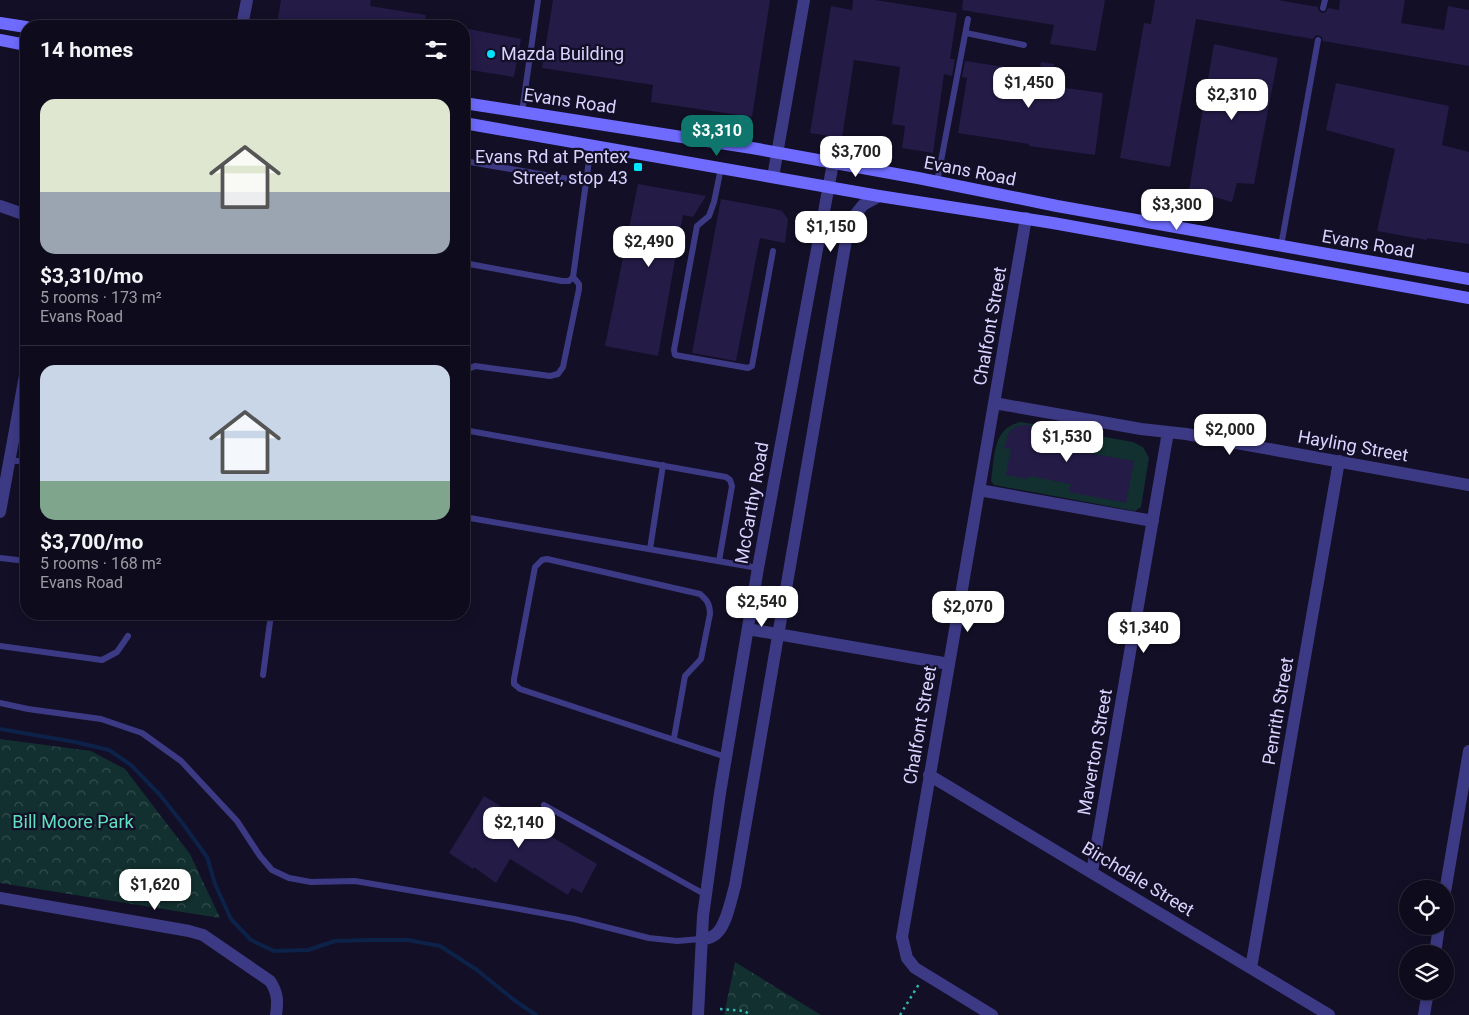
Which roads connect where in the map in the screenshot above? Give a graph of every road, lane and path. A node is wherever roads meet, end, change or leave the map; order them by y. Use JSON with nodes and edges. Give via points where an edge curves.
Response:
{"nodes":[{"id":1,"x":247,"y":0,"type":"edge"},
{"id":2,"x":538,"y":0,"type":"edge"},
{"id":3,"x":804,"y":0,"type":"edge"},
{"id":4,"x":1324,"y":0,"type":"edge"},
{"id":5,"x":1323,"y":8,"type":"dead end"},
{"id":6,"x":968,"y":19,"type":"dead end"},
{"id":7,"x":243,"y":20,"type":"edge"},
{"id":8,"x":0,"y":23,"type":"edge"},
{"id":9,"x":20,"y":26,"type":"edge"},
{"id":10,"x":966,"y":33,"type":"junction"},
{"id":11,"x":0,"y":40,"type":"edge"},
{"id":12,"x":1318,"y":40,"type":"dead end"},
{"id":13,"x":20,"y":44,"type":"edge"},
{"id":14,"x":1024,"y":45,"type":"dead end"},
{"id":15,"x":470,"y":104,"type":"edge"},
{"id":16,"x":522,"y":112,"type":"junction"},
{"id":17,"x":470,"y":124,"type":"edge"},
{"id":18,"x":591,"y":146,"type":"junction"},
{"id":19,"x":777,"y":153,"type":"junction"},
{"id":20,"x":470,"y":161,"type":"edge"},
{"id":21,"x":832,"y":163,"type":"junction"},
{"id":22,"x":722,"y":168,"type":"junction"},
{"id":23,"x":773,"y":177,"type":"junction"},
{"id":24,"x":586,"y":182,"type":"junction"},
{"id":25,"x":937,"y":182,"type":"junction"},
{"id":26,"x":829,"y":187,"type":"junction"},
{"id":27,"x":879,"y":196,"type":"junction"},
{"id":28,"x":0,"y":206,"type":"edge"},
{"id":29,"x":20,"y":213,"type":"edge"},
{"id":30,"x":1026,"y":218,"type":"junction"},
{"id":31,"x":1281,"y":246,"type":"junction"},
{"id":32,"x":773,"y":251,"type":"dead end"},
{"id":33,"x":470,"y":264,"type":"edge"},
{"id":34,"x":573,"y":277,"type":"junction"},
{"id":35,"x":1469,"y":279,"type":"edge"},
{"id":36,"x":1469,"y":298,"type":"edge"},
{"id":37,"x":470,"y":368,"type":"edge"},
{"id":38,"x":994,"y":403,"type":"junction"},
{"id":39,"x":20,"y":428,"type":"edge"},
{"id":40,"x":470,"y":431,"type":"edge"},
{"id":41,"x":1168,"y":432,"type":"junction"},
{"id":42,"x":10,"y":460,"type":"junction"},
{"id":43,"x":20,"y":461,"type":"edge"},
{"id":44,"x":1338,"y":461,"type":"junction"},
{"id":45,"x":663,"y":465,"type":"junction"},
{"id":46,"x":1469,"y":485,"type":"edge"},
{"id":47,"x":979,"y":490,"type":"junction"},
{"id":48,"x":0,"y":512,"type":"edge"},
{"id":49,"x":470,"y":518,"type":"edge"},
{"id":50,"x":1153,"y":521,"type":"junction"},
{"id":51,"x":650,"y":549,"type":"junction"},
{"id":52,"x":0,"y":558,"type":"edge"},
{"id":53,"x":20,"y":561,"type":"edge"},
{"id":54,"x":719,"y":561,"type":"junction"},
{"id":55,"x":758,"y":568,"type":"junction"},
{"id":56,"x":270,"y":620,"type":"edge"},
{"id":57,"x":748,"y":629,"type":"junction"},
{"id":58,"x":778,"y":634,"type":"junction"},
{"id":59,"x":128,"y":636,"type":"dead end"},
{"id":60,"x":0,"y":646,"type":"edge"},
{"id":61,"x":949,"y":664,"type":"junction"},
{"id":62,"x":263,"y":675,"type":"dead end"},
{"id":63,"x":0,"y":703,"type":"edge"},
{"id":64,"x":674,"y":738,"type":"junction"},
{"id":65,"x":1469,"y":751,"type":"edge"},
{"id":66,"x":726,"y":756,"type":"junction"},
{"id":67,"x":929,"y":775,"type":"junction"},
{"id":68,"x":544,"y":805,"type":"dead end"},
{"id":69,"x":1092,"y":872,"type":"junction"},
{"id":70,"x":1447,"y":880,"type":"edge"},
{"id":71,"x":706,"y":895,"type":"junction"},
{"id":72,"x":0,"y":898,"type":"edge"},
{"id":73,"x":701,"y":939,"type":"junction"},
{"id":74,"x":1251,"y":968,"type":"junction"},
{"id":75,"x":924,"y":975,"type":"junction"},
{"id":76,"x":1426,"y":1000,"type":"edge"},
{"id":77,"x":720,"y":1010,"type":"dead end"},
{"id":78,"x":276,"y":1015,"type":"edge"},
{"id":79,"x":698,"y":1015,"type":"edge"},
{"id":80,"x":751,"y":1015,"type":"edge"},
{"id":81,"x":900,"y":1015,"type":"edge"},
{"id":82,"x":992,"y":1015,"type":"edge"},
{"id":83,"x":1329,"y":1015,"type":"edge"},
{"id":84,"x":1424,"y":1015,"type":"edge"}],
"edges":[{"from":1,"to":7,"type":"street"},
{"from":2,"to":16,"type":"lane"},
{"from":3,"to":19,"type":"street"},
{"from":4,"to":5,"type":"lane"},
{"from":6,"to":10,"type":"lane"},
{"from":8,"to":9,"type":"main road"},
{"from":10,"to":14,"type":"lane"},
{"from":10,"to":25,"type":"lane"},
{"from":11,"to":13,"type":"main road"},
{"from":12,"to":31,"type":"lane"},
{"from":15,"to":16,"type":"main road","name":"Evans Road"},
{"from":16,"to":19,"type":"main road","name":"Evans Road"},
{"from":17,"to":18,"type":"main road","name":"Evans Road"},
{"from":18,"to":22,"type":"main road","name":"Evans Road"},
{"from":18,"to":24,"type":"lane"},
{"from":19,"to":21,"type":"main road","name":"Evans Road"},
{"from":19,"to":23,"type":"street"},
{"from":20,"to":24,"type":"lane"},
{"from":21,"to":25,"type":"main road","name":"Evans Road"},
{"from":21,"to":26,"type":"street","name":"McCarthy Road"},
{"from":22,"to":23,"type":"main road","name":"Evans Road"},
{"from":22,"to":32,"type":"lane","via":[[709,216],[697,226],[675,355],[752,366]]},
{"from":23,"to":26,"type":"main road","name":"Evans Road"},
{"from":24,"to":34,"type":"lane"},
{"from":25,"to":31,"type":"main road","name":"Evans Road"},
{"from":26,"to":27,"type":"main road","name":"Evans Road"},
{"from":26,"to":55,"type":"street","name":"McCarthy Road"},
{"from":27,"to":30,"type":"main road","name":"Evans Road"},
{"from":27,"to":58,"type":"street","via":[[863,205],[846,226]]},
{"from":28,"to":29,"type":"street"},
{"from":30,"to":36,"type":"main road","name":"Evans Road"},
{"from":30,"to":38,"type":"street","name":"Chalfont Street"},
{"from":31,"to":35,"type":"main road","name":"Evans Road"},
{"from":33,"to":34,"type":"lane","via":[[562,281]]},
{"from":34,"to":37,"type":"lane","via":[[579,289],[563,367],[558,374],[550,376],[475,366]]},
{"from":38,"to":41,"type":"street","name":"Hayling Street"},
{"from":38,"to":47,"type":"street","name":"Chalfont Street"},
{"from":39,"to":42,"type":"street"},
{"from":40,"to":45,"type":"lane"},
{"from":41,"to":44,"type":"street","name":"Hayling Street"},
{"from":41,"to":50,"type":"street","name":"Maverton Street"},
{"from":42,"to":43,"type":"lane"},
{"from":42,"to":48,"type":"street"},
{"from":44,"to":46,"type":"street","name":"Hayling Street"},
{"from":44,"to":74,"type":"street","name":"Penrith Street"},
{"from":45,"to":51,"type":"lane"},
{"from":45,"to":54,"type":"lane","via":[[730,480],[732,486]]},
{"from":47,"to":50,"type":"street"},
{"from":47,"to":61,"type":"street","name":"Chalfont Street"},
{"from":49,"to":51,"type":"lane"},
{"from":50,"to":69,"type":"street","name":"Maverton Street"},
{"from":51,"to":54,"type":"lane"},
{"from":52,"to":53,"type":"lane"},
{"from":54,"to":55,"type":"lane"},
{"from":55,"to":57,"type":"street","name":"McCarthy Road"},
{"from":56,"to":62,"type":"lane"},
{"from":57,"to":58,"type":"street"},
{"from":57,"to":66,"type":"street","name":"McCarthy Road"},
{"from":58,"to":61,"type":"street"},
{"from":58,"to":73,"type":"street","via":[[735,886],[723,925],[712,937]]},
{"from":59,"to":60,"type":"lane","via":[[117,652],[102,660]]},
{"from":61,"to":67,"type":"street","name":"Chalfont Street"},
{"from":63,"to":73,"type":"lane","via":[[101,719],[142,733],[181,761],[237,821],[272,870],[289,878],[310,882],[355,881],[536,912],[649,938]]},
{"from":64,"to":64,"type":"lane","via":[[520,689],[514,684],[535,567],[542,560],[700,594],[707,600],[710,614],[701,659],[685,676]]},
{"from":64,"to":66,"type":"lane"},
{"from":65,"to":70,"type":"street"},
{"from":66,"to":71,"type":"street","name":"McCarthy Road"},
{"from":67,"to":69,"type":"street","name":"Birchdale Street"},
{"from":67,"to":75,"type":"street","name":"Chalfont Street","via":[[902,937],[907,958]]},
{"from":68,"to":71,"type":"lane"},
{"from":69,"to":74,"type":"street","name":"Birchdale Street"},
{"from":71,"to":73,"type":"street","name":"McCarthy Road"},
{"from":72,"to":78,"type":"street","via":[[203,935],[270,981],[278,1001]]},
{"from":73,"to":79,"type":"street","name":"McCarthy Road"},
{"from":74,"to":83,"type":"street","name":"Birchdale Street"},
{"from":75,"to":81,"type":"path"},
{"from":75,"to":82,"type":"street","name":"Chalfont Street"},
{"from":76,"to":84,"type":"street"},
{"from":77,"to":80,"type":"path","via":[[744,1011]]}]}
